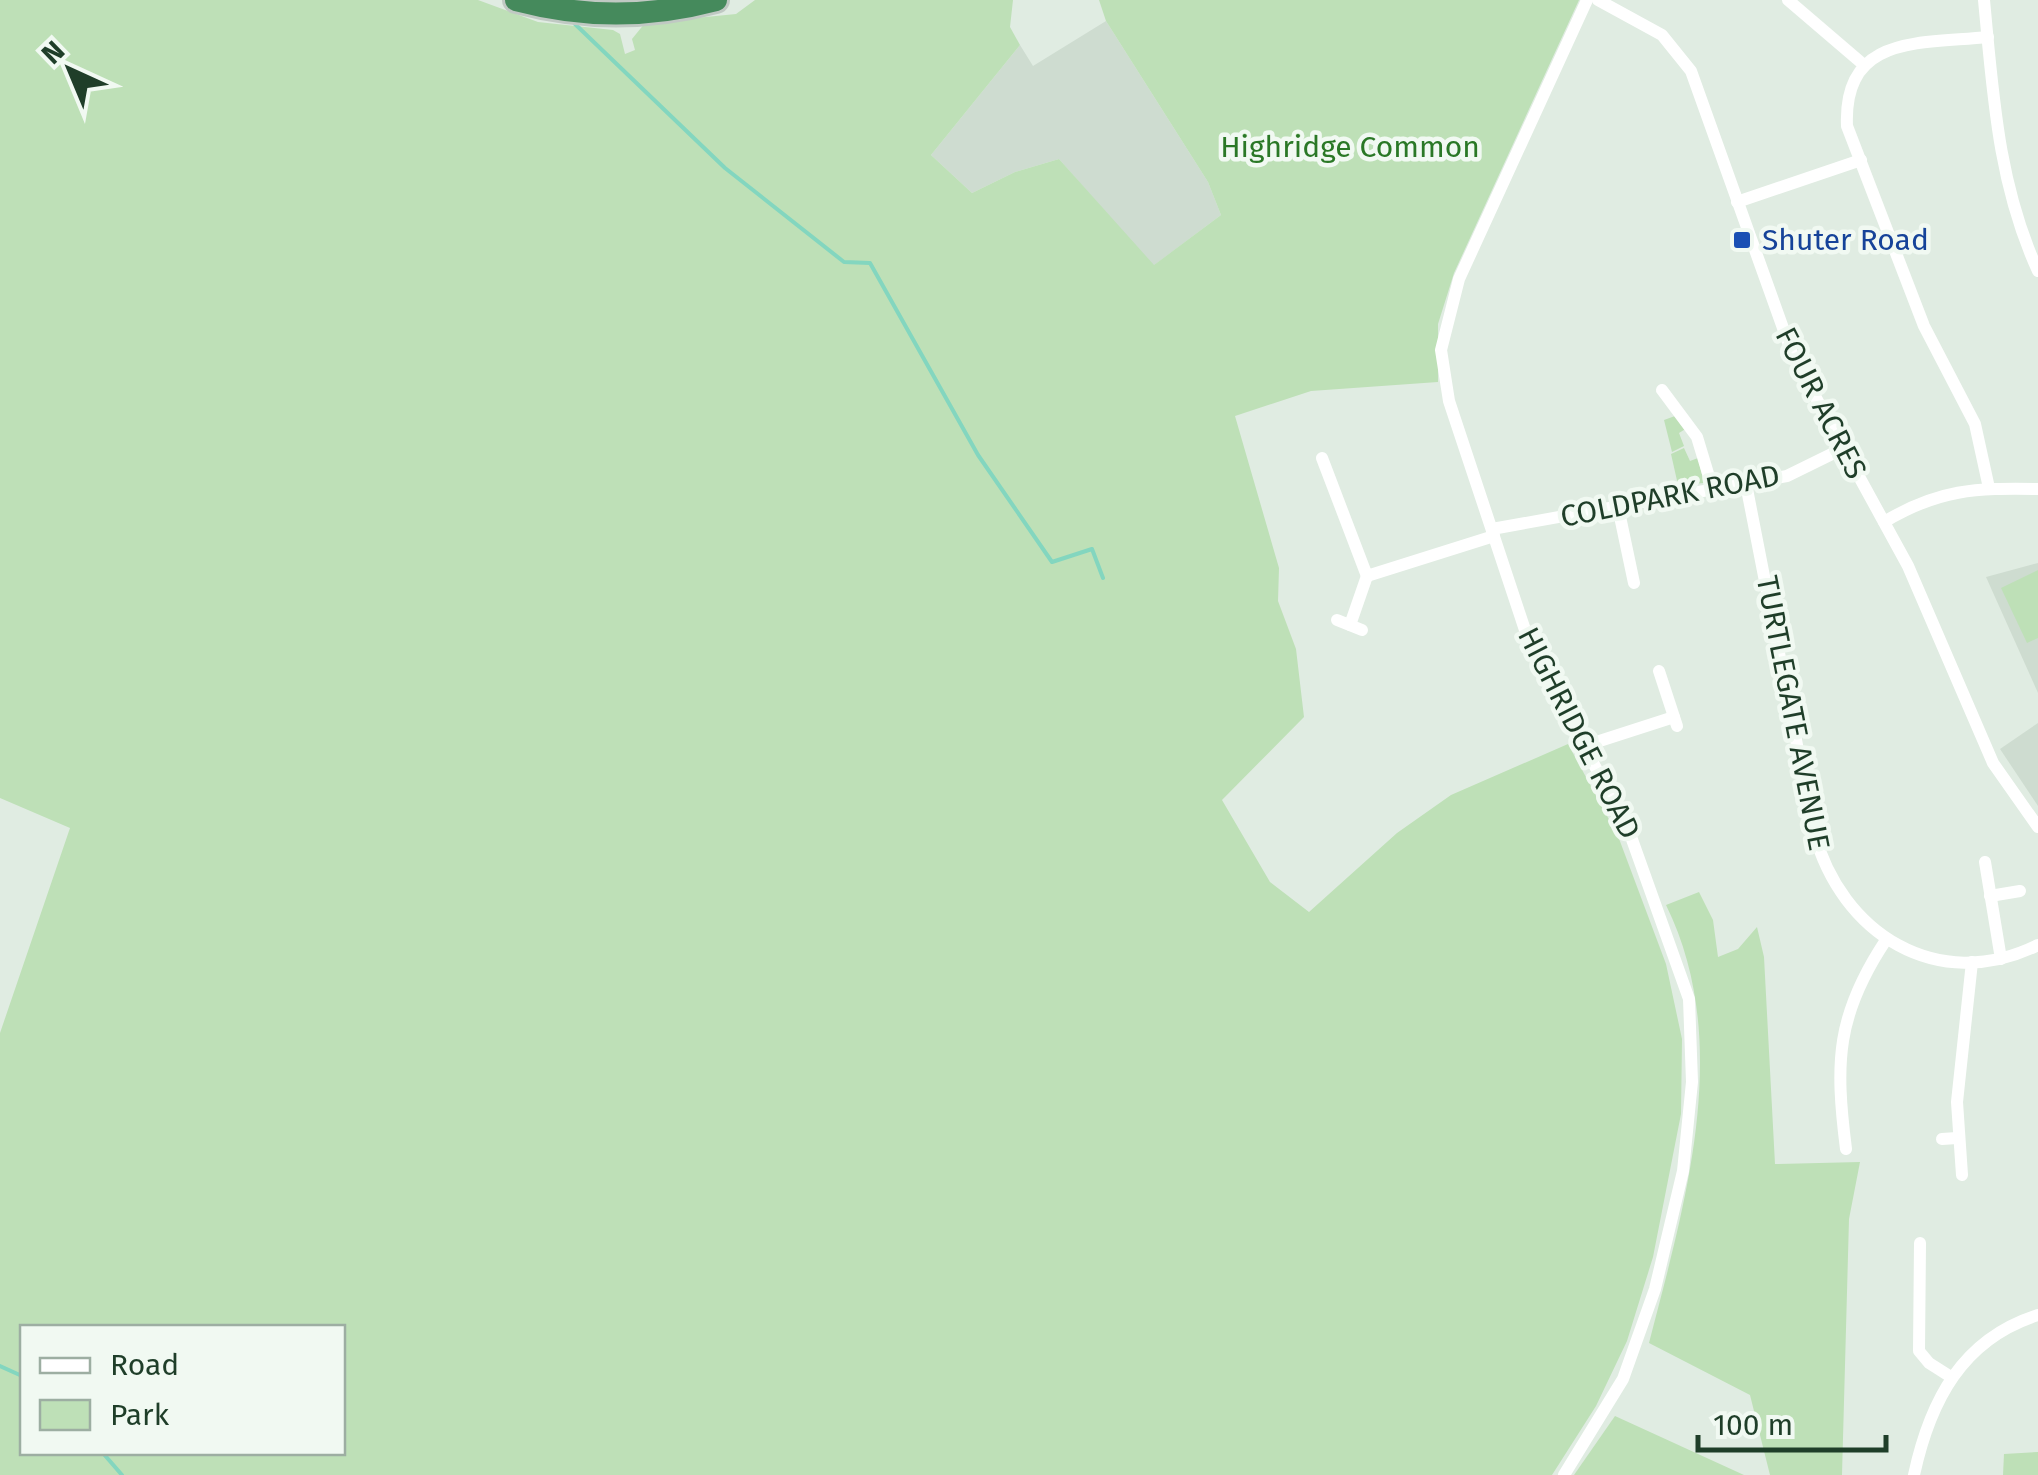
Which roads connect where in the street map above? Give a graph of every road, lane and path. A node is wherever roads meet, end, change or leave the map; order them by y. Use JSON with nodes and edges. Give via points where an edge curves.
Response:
{"nodes":[{"id":1,"x":516,"y":0,"type":"edge"},
{"id":2,"x":716,"y":0,"type":"edge"},
{"id":3,"x":1588,"y":0,"type":"edge"},
{"id":4,"x":1598,"y":0,"type":"edge"},
{"id":5,"x":1788,"y":0,"type":"edge"},
{"id":6,"x":1984,"y":0,"type":"edge"},
{"id":7,"x":1988,"y":37,"type":"junction"},
{"id":8,"x":1864,"y":65,"type":"junction"},
{"id":9,"x":1861,"y":160,"type":"junction"},
{"id":10,"x":1737,"y":202,"type":"junction"},
{"id":11,"x":2036,"y":262,"type":"edge"},
{"id":12,"x":1662,"y":390,"type":"dead end"},
{"id":13,"x":1842,"y":449,"type":"junction"},
{"id":14,"x":1322,"y":458,"type":"dead end"},
{"id":15,"x":1746,"y":484,"type":"junction"},
{"id":16,"x":1988,"y":488,"type":"junction"},
{"id":17,"x":2038,"y":489,"type":"edge"},
{"id":18,"x":1713,"y":490,"type":"junction"},
{"id":19,"x":1618,"y":507,"type":"junction"},
{"id":20,"x":1884,"y":522,"type":"junction"},
{"id":21,"x":1493,"y":532,"type":"junction"},
{"id":22,"x":1367,"y":576,"type":"junction"},
{"id":23,"x":1634,"y":583,"type":"dead end"},
{"id":24,"x":1350,"y":625,"type":"dead end"},
{"id":25,"x":1659,"y":670,"type":"dead end"},
{"id":26,"x":1584,"y":746,"type":"junction"},
{"id":27,"x":2038,"y":827,"type":"edge"},
{"id":28,"x":1984,"y":862,"type":"dead end"},
{"id":29,"x":2020,"y":892,"type":"dead end"},
{"id":30,"x":1990,"y":896,"type":"junction"},
{"id":31,"x":1886,"y":940,"type":"junction"},
{"id":32,"x":2038,"y":945,"type":"edge"},
{"id":33,"x":2001,"y":959,"type":"junction"},
{"id":34,"x":1972,"y":962,"type":"junction"},
{"id":35,"x":1958,"y":1138,"type":"junction"},
{"id":36,"x":1942,"y":1139,"type":"dead end"},
{"id":37,"x":1846,"y":1149,"type":"dead end"},
{"id":38,"x":1962,"y":1174,"type":"dead end"},
{"id":39,"x":1920,"y":1243,"type":"dead end"},
{"id":40,"x":2038,"y":1315,"type":"edge"},
{"id":41,"x":1951,"y":1377,"type":"junction"},
{"id":42,"x":1564,"y":1475,"type":"edge"},
{"id":43,"x":1914,"y":1475,"type":"edge"}],
"edges":[{"from":1,"to":2,"type":"highway","via":[[605,14]]},
{"from":3,"to":21,"type":"street","name":"HIGHRIDGE ROAD","via":[[1458,278],[1444,328],[1445,387]]},
{"from":4,"to":10,"type":"street","name":"FOUR ACRES","via":[[1662,35],[1685,60]]},
{"from":5,"to":8,"type":"street"},
{"from":6,"to":7,"type":"street"},
{"from":7,"to":8,"type":"street","via":[[1894,46]]},
{"from":7,"to":11,"type":"street","via":[[2002,167]]},
{"from":8,"to":9,"type":"street","via":[[1847,110]]},
{"from":9,"to":10,"type":"street"},
{"from":9,"to":16,"type":"street","via":[[1924,326],[1975,424]]},
{"from":10,"to":13,"type":"street","name":"FOUR ACRES","via":[[1793,356]]},
{"from":12,"to":18,"type":"street","via":[[1696,436]]},
{"from":13,"to":15,"type":"street","name":"COLDPARK ROAD","via":[[1787,476]]},
{"from":13,"to":20,"type":"street","name":"FOUR ACRES"},
{"from":14,"to":22,"type":"street"},
{"from":15,"to":18,"type":"street","name":"COLDPARK ROAD"},
{"from":15,"to":31,"type":"street","name":"TURTLEGATE AVENUE","via":[[1821,857],[1842,900]]},
{"from":16,"to":17,"type":"street"},
{"from":16,"to":20,"type":"street","via":[[1933,496]]},
{"from":18,"to":19,"type":"street","name":"COLDPARK ROAD"},
{"from":19,"to":21,"type":"street","name":"COLDPARK ROAD"},
{"from":19,"to":23,"type":"street"},
{"from":20,"to":27,"type":"street","name":"FOUR ACRES","via":[[1993,763]]},
{"from":21,"to":22,"type":"street","name":"COLDPARK ROAD"},
{"from":21,"to":26,"type":"street","name":"HIGHRIDGE ROAD","via":[[1528,638]]},
{"from":22,"to":24,"type":"street"},
{"from":25,"to":26,"type":"street","via":[[1675,721]]},
{"from":26,"to":42,"type":"street","name":"HIGHRIDGE ROAD","via":[[1630,831],[1681,970],[1689,998],[1692,1082],[1683,1171],[1641,1336]]},
{"from":28,"to":30,"type":"street"},
{"from":29,"to":30,"type":"street"},
{"from":30,"to":33,"type":"street"},
{"from":31,"to":34,"type":"street","name":"TURTLEGATE AVENUE","via":[[1928,957]]},
{"from":31,"to":37,"type":"street","via":[[1852,999],[1840,1043]]},
{"from":32,"to":33,"type":"street","name":"TURTLEGATE AVENUE"},
{"from":33,"to":34,"type":"street","name":"TURTLEGATE AVENUE"},
{"from":34,"to":35,"type":"street"},
{"from":35,"to":36,"type":"street"},
{"from":35,"to":38,"type":"street"},
{"from":39,"to":41,"type":"street","via":[[1919,1350]]},
{"from":40,"to":41,"type":"street","via":[[1986,1338]]},
{"from":41,"to":43,"type":"street"}]}
